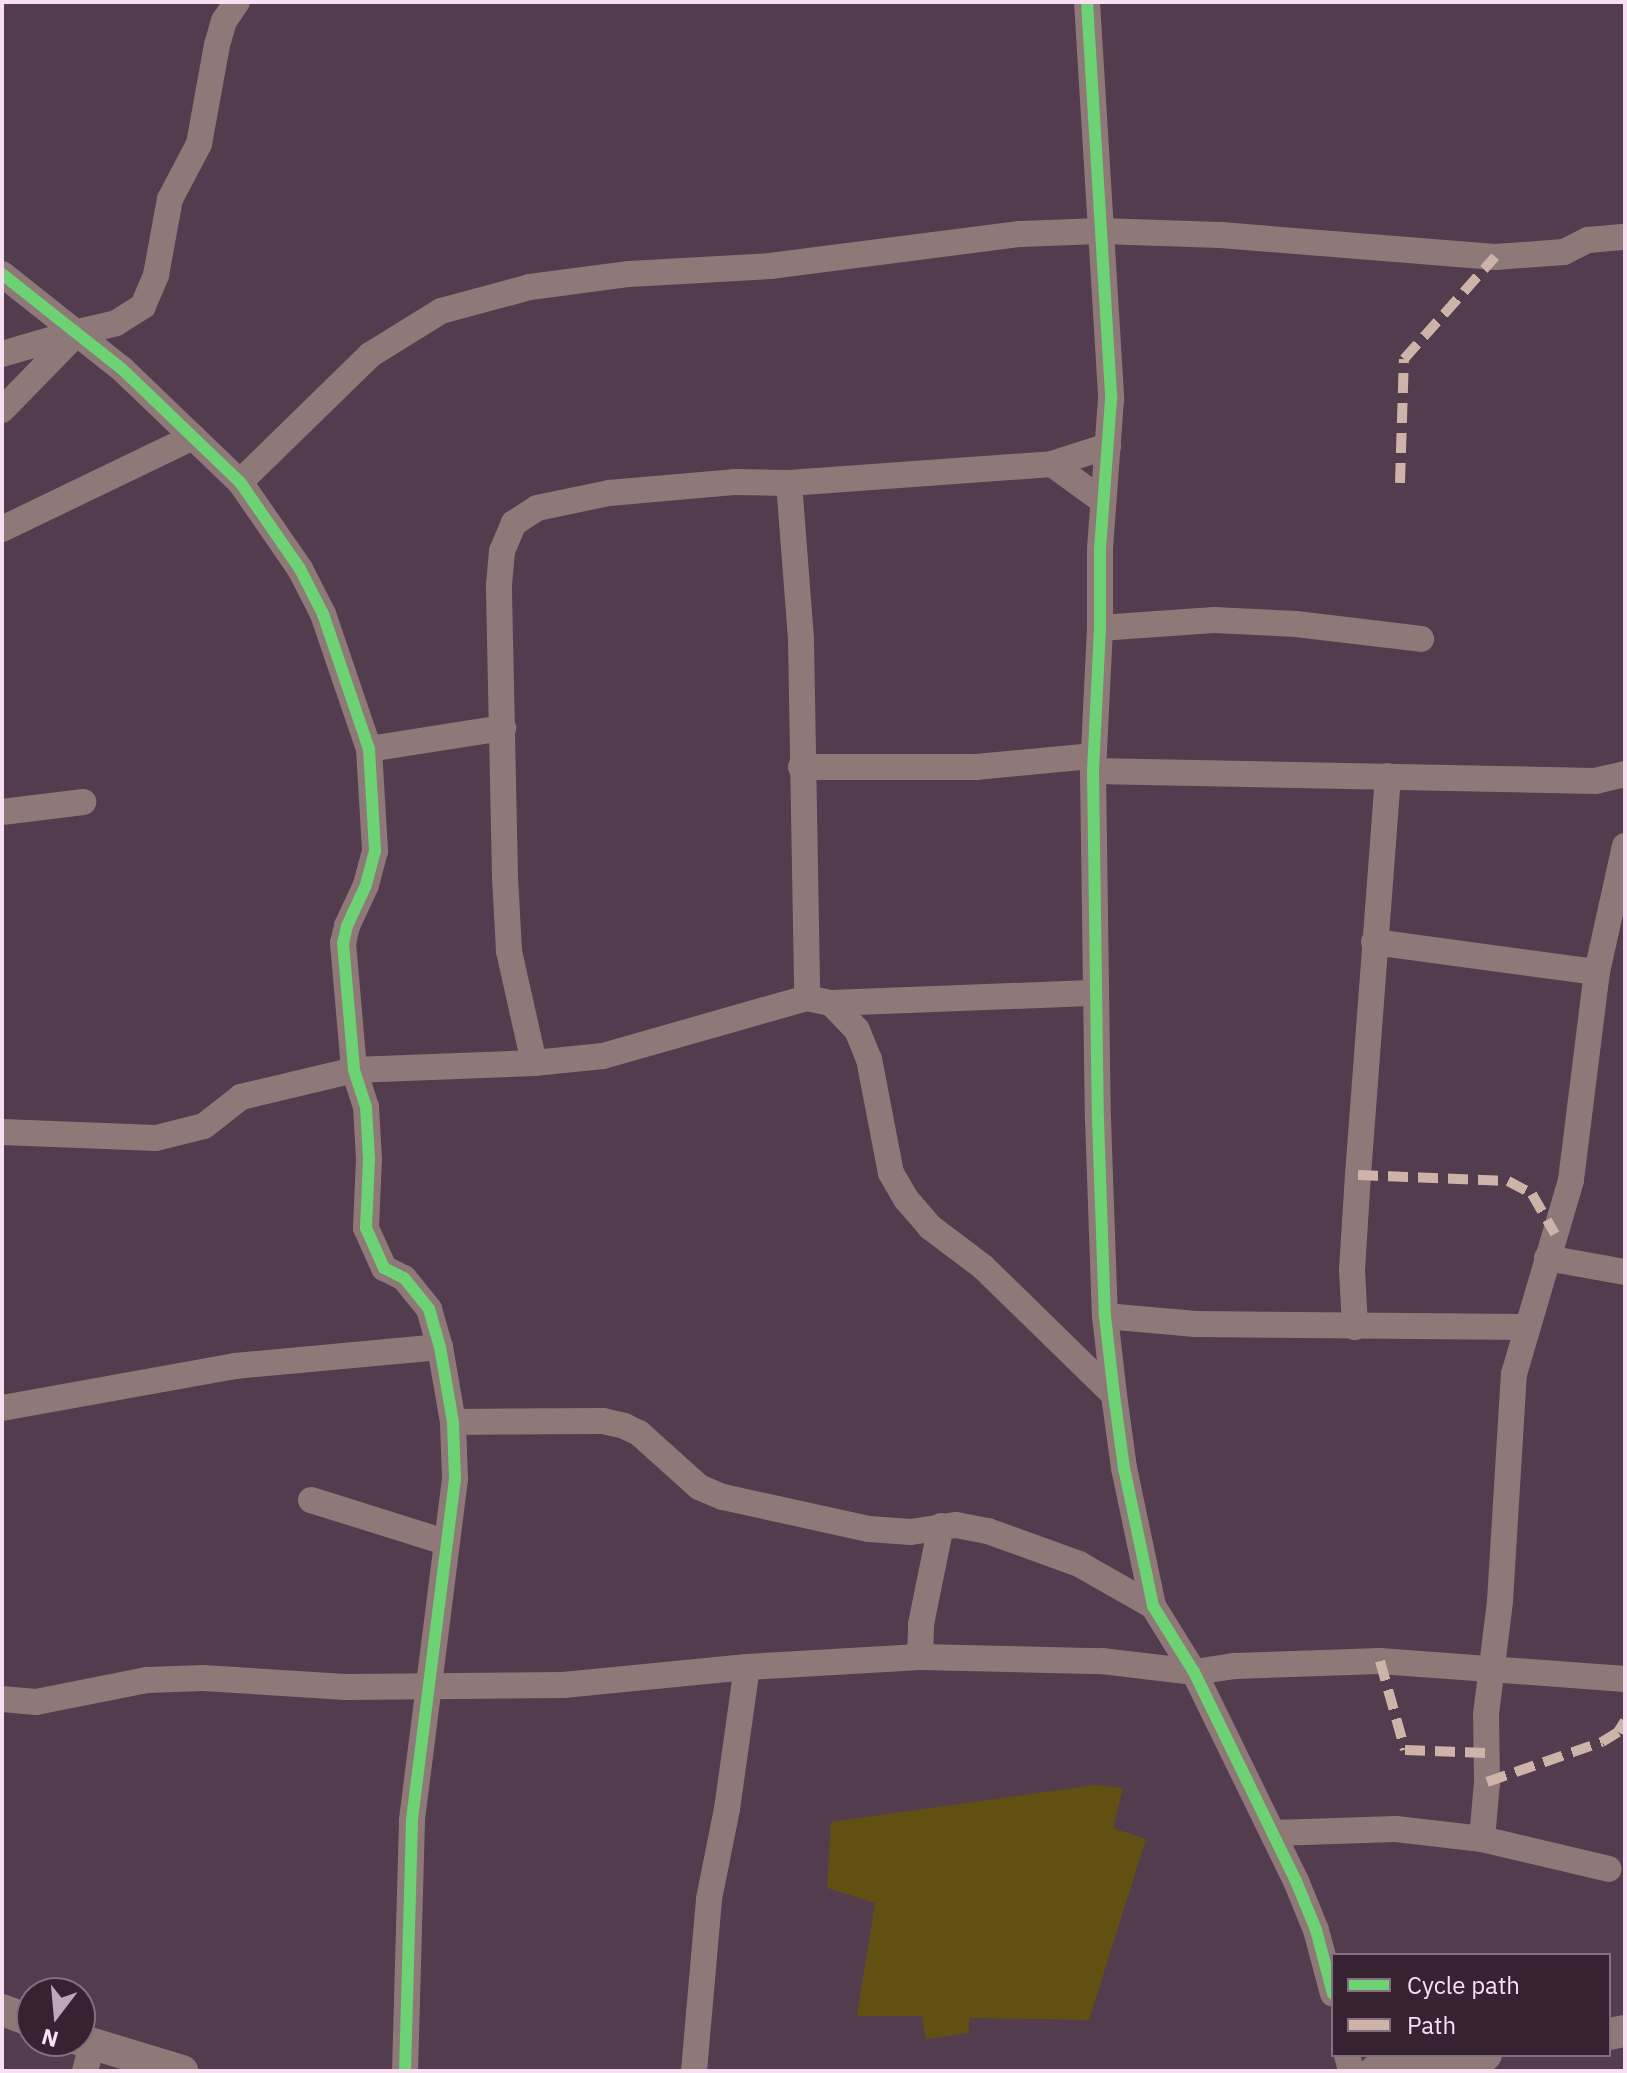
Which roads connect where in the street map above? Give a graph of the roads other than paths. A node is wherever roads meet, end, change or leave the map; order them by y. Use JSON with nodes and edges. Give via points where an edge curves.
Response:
{"nodes":[{"id":1,"x":237,"y":2,"type":"edge"},
{"id":2,"x":1087,"y":2,"type":"edge"},
{"id":3,"x":1100,"y":231,"type":"junction"},
{"id":4,"x":1625,"y":237,"type":"edge"},
{"id":5,"x":2,"y":274,"type":"edge"},
{"id":6,"x":78,"y":332,"type":"junction"},
{"id":7,"x":2,"y":354,"type":"edge"},
{"id":8,"x":2,"y":410,"type":"edge"},
{"id":9,"x":193,"y":437,"type":"junction"},
{"id":10,"x":1108,"y":446,"type":"junction"},
{"id":11,"x":1052,"y":464,"type":"junction"},
{"id":12,"x":240,"y":482,"type":"junction"},
{"id":13,"x":789,"y":483,"type":"junction"},
{"id":14,"x":1103,"y":501,"type":"junction"},
{"id":15,"x":2,"y":529,"type":"edge"},
{"id":16,"x":1100,"y":628,"type":"junction"},
{"id":17,"x":1421,"y":639,"type":"dead end"},
{"id":18,"x":503,"y":728,"type":"junction"},
{"id":19,"x":369,"y":749,"type":"junction"},
{"id":20,"x":1093,"y":764,"type":"junction"},
{"id":21,"x":801,"y":767,"type":"junction"},
{"id":22,"x":1625,"y":774,"type":"edge"},
{"id":23,"x":1388,"y":776,"type":"junction"},
{"id":24,"x":83,"y":802,"type":"dead end"},
{"id":25,"x":2,"y":812,"type":"edge"},
{"id":26,"x":1625,"y":846,"type":"edge"},
{"id":27,"x":1374,"y":942,"type":"junction"},
{"id":28,"x":1597,"y":972,"type":"junction"},
{"id":29,"x":1096,"y":993,"type":"junction"},
{"id":30,"x":819,"y":1000,"type":"junction"},
{"id":31,"x":534,"y":1063,"type":"junction"},
{"id":32,"x":354,"y":1070,"type":"junction"},
{"id":33,"x":2,"y":1132,"type":"edge"},
{"id":34,"x":1547,"y":1258,"type":"junction"},
{"id":35,"x":1625,"y":1272,"type":"edge"},
{"id":36,"x":1105,"y":1316,"type":"junction"},
{"id":37,"x":1355,"y":1327,"type":"junction"},
{"id":38,"x":1527,"y":1327,"type":"junction"},
{"id":39,"x":440,"y":1347,"type":"junction"},
{"id":40,"x":1114,"y":1395,"type":"junction"},
{"id":41,"x":2,"y":1408,"type":"edge"},
{"id":42,"x":453,"y":1422,"type":"junction"},
{"id":43,"x":311,"y":1500,"type":"dead end"},
{"id":44,"x":941,"y":1526,"type":"junction"},
{"id":45,"x":445,"y":1542,"type":"junction"},
{"id":46,"x":1153,"y":1606,"type":"junction"},
{"id":47,"x":920,"y":1657,"type":"junction"},
{"id":48,"x":747,"y":1667,"type":"junction"},
{"id":49,"x":1490,"y":1668,"type":"junction"},
{"id":50,"x":1194,"y":1672,"type":"junction"},
{"id":51,"x":1625,"y":1679,"type":"edge"},
{"id":52,"x":427,"y":1684,"type":"junction"},
{"id":53,"x":2,"y":1699,"type":"edge"},
{"id":54,"x":1274,"y":1833,"type":"junction"},
{"id":55,"x":1482,"y":1839,"type":"junction"},
{"id":56,"x":1609,"y":1869,"type":"dead end"},
{"id":57,"x":1331,"y":1986,"type":"edge"},
{"id":58,"x":96,"y":2054,"type":"edge"},
{"id":59,"x":1472,"y":2057,"type":"edge"},
{"id":60,"x":182,"y":2071,"type":"edge"},
{"id":61,"x":405,"y":2071,"type":"edge"},
{"id":62,"x":694,"y":2071,"type":"edge"},
{"id":63,"x":1375,"y":2071,"type":"edge"}],
"edges":[{"from":1,"to":6,"type":"street","via":[[224,21],[199,144],[170,199],[156,275],[143,306],[116,323]]},
{"from":2,"to":3,"type":"street"},
{"from":3,"to":4,"type":"street","via":[[1495,257],[1564,252],[1588,240]]},
{"from":3,"to":10,"type":"street","via":[[1109,322]]},
{"from":3,"to":12,"type":"street","via":[[1020,234],[770,266],[601,278],[530,287],[441,311],[370,355]]},
{"from":5,"to":6,"type":"street"},
{"from":6,"to":7,"type":"street"},
{"from":6,"to":8,"type":"street"},
{"from":6,"to":9,"type":"street"},
{"from":9,"to":12,"type":"street"},
{"from":9,"to":15,"type":"street"},
{"from":10,"to":11,"type":"street"},
{"from":10,"to":14,"type":"street"},
{"from":11,"to":13,"type":"street"},
{"from":11,"to":14,"type":"street"},
{"from":12,"to":19,"type":"street","via":[[300,569],[323,614]]},
{"from":13,"to":18,"type":"street","via":[[719,483],[580,497],[537,508],[514,523],[502,551],[499,585]]},
{"from":13,"to":21,"type":"street","via":[[801,639]]},
{"from":14,"to":16,"type":"street"},
{"from":16,"to":17,"type":"street","via":[[1214,620]]},
{"from":16,"to":20,"type":"street"},
{"from":18,"to":19,"type":"street"},
{"from":18,"to":31,"type":"street","via":[[509,951]]},
{"from":19,"to":32,"type":"street","via":[[375,851],[343,943]]},
{"from":20,"to":21,"type":"street"},
{"from":20,"to":23,"type":"street"},
{"from":20,"to":29,"type":"street"},
{"from":21,"to":30,"type":"street"},
{"from":22,"to":23,"type":"street","via":[[1595,781]]},
{"from":23,"to":27,"type":"street"},
{"from":24,"to":25,"type":"street"},
{"from":26,"to":28,"type":"street"},
{"from":27,"to":28,"type":"street"},
{"from":27,"to":37,"type":"street","via":[[1352,1270]]},
{"from":28,"to":34,"type":"street","via":[[1579,1140]]},
{"from":29,"to":30,"type":"street"},
{"from":29,"to":36,"type":"street"},
{"from":30,"to":31,"type":"street","via":[[603,1056]]},
{"from":30,"to":40,"type":"street","via":[[857,1030],[869,1059],[891,1173],[906,1199]]},
{"from":31,"to":32,"type":"street"},
{"from":32,"to":33,"type":"street","via":[[241,1097],[204,1126],[156,1138]]},
{"from":32,"to":39,"type":"street","via":[[366,1107],[369,1237],[384,1268],[404,1278],[429,1309]]},
{"from":34,"to":35,"type":"street"},
{"from":34,"to":38,"type":"street"},
{"from":36,"to":37,"type":"street"},
{"from":36,"to":40,"type":"street"},
{"from":37,"to":38,"type":"street"},
{"from":38,"to":49,"type":"street","via":[[1514,1374],[1500,1601]]},
{"from":39,"to":41,"type":"street","via":[[235,1366]]},
{"from":39,"to":42,"type":"street"},
{"from":40,"to":46,"type":"street"},
{"from":42,"to":44,"type":"street","via":[[614,1423],[639,1433],[677,1471],[723,1497],[869,1529],[911,1532]]},
{"from":42,"to":45,"type":"street","via":[[455,1479]]},
{"from":43,"to":45,"type":"street"},
{"from":44,"to":46,"type":"street","via":[[988,1531],[1048,1552]]},
{"from":44,"to":47,"type":"street","via":[[921,1624]]},
{"from":45,"to":52,"type":"street"},
{"from":46,"to":50,"type":"street"},
{"from":47,"to":48,"type":"street"},
{"from":47,"to":50,"type":"street","via":[[1102,1661]]},
{"from":48,"to":52,"type":"street","via":[[563,1685]]},
{"from":48,"to":62,"type":"street","via":[[709,1899]]},
{"from":49,"to":50,"type":"street","via":[[1380,1661]]},
{"from":49,"to":51,"type":"street"},
{"from":49,"to":55,"type":"street"},
{"from":50,"to":54,"type":"street"},
{"from":52,"to":53,"type":"street","via":[[346,1687],[203,1678],[147,1680],[36,1702]]},
{"from":52,"to":61,"type":"street","via":[[412,1821]]},
{"from":54,"to":55,"type":"street","via":[[1396,1829]]},
{"from":54,"to":57,"type":"street","via":[[1316,1930]]},
{"from":55,"to":56,"type":"street"},
{"from":58,"to":60,"type":"street"},
{"from":59,"to":63,"type":"street"}]}
